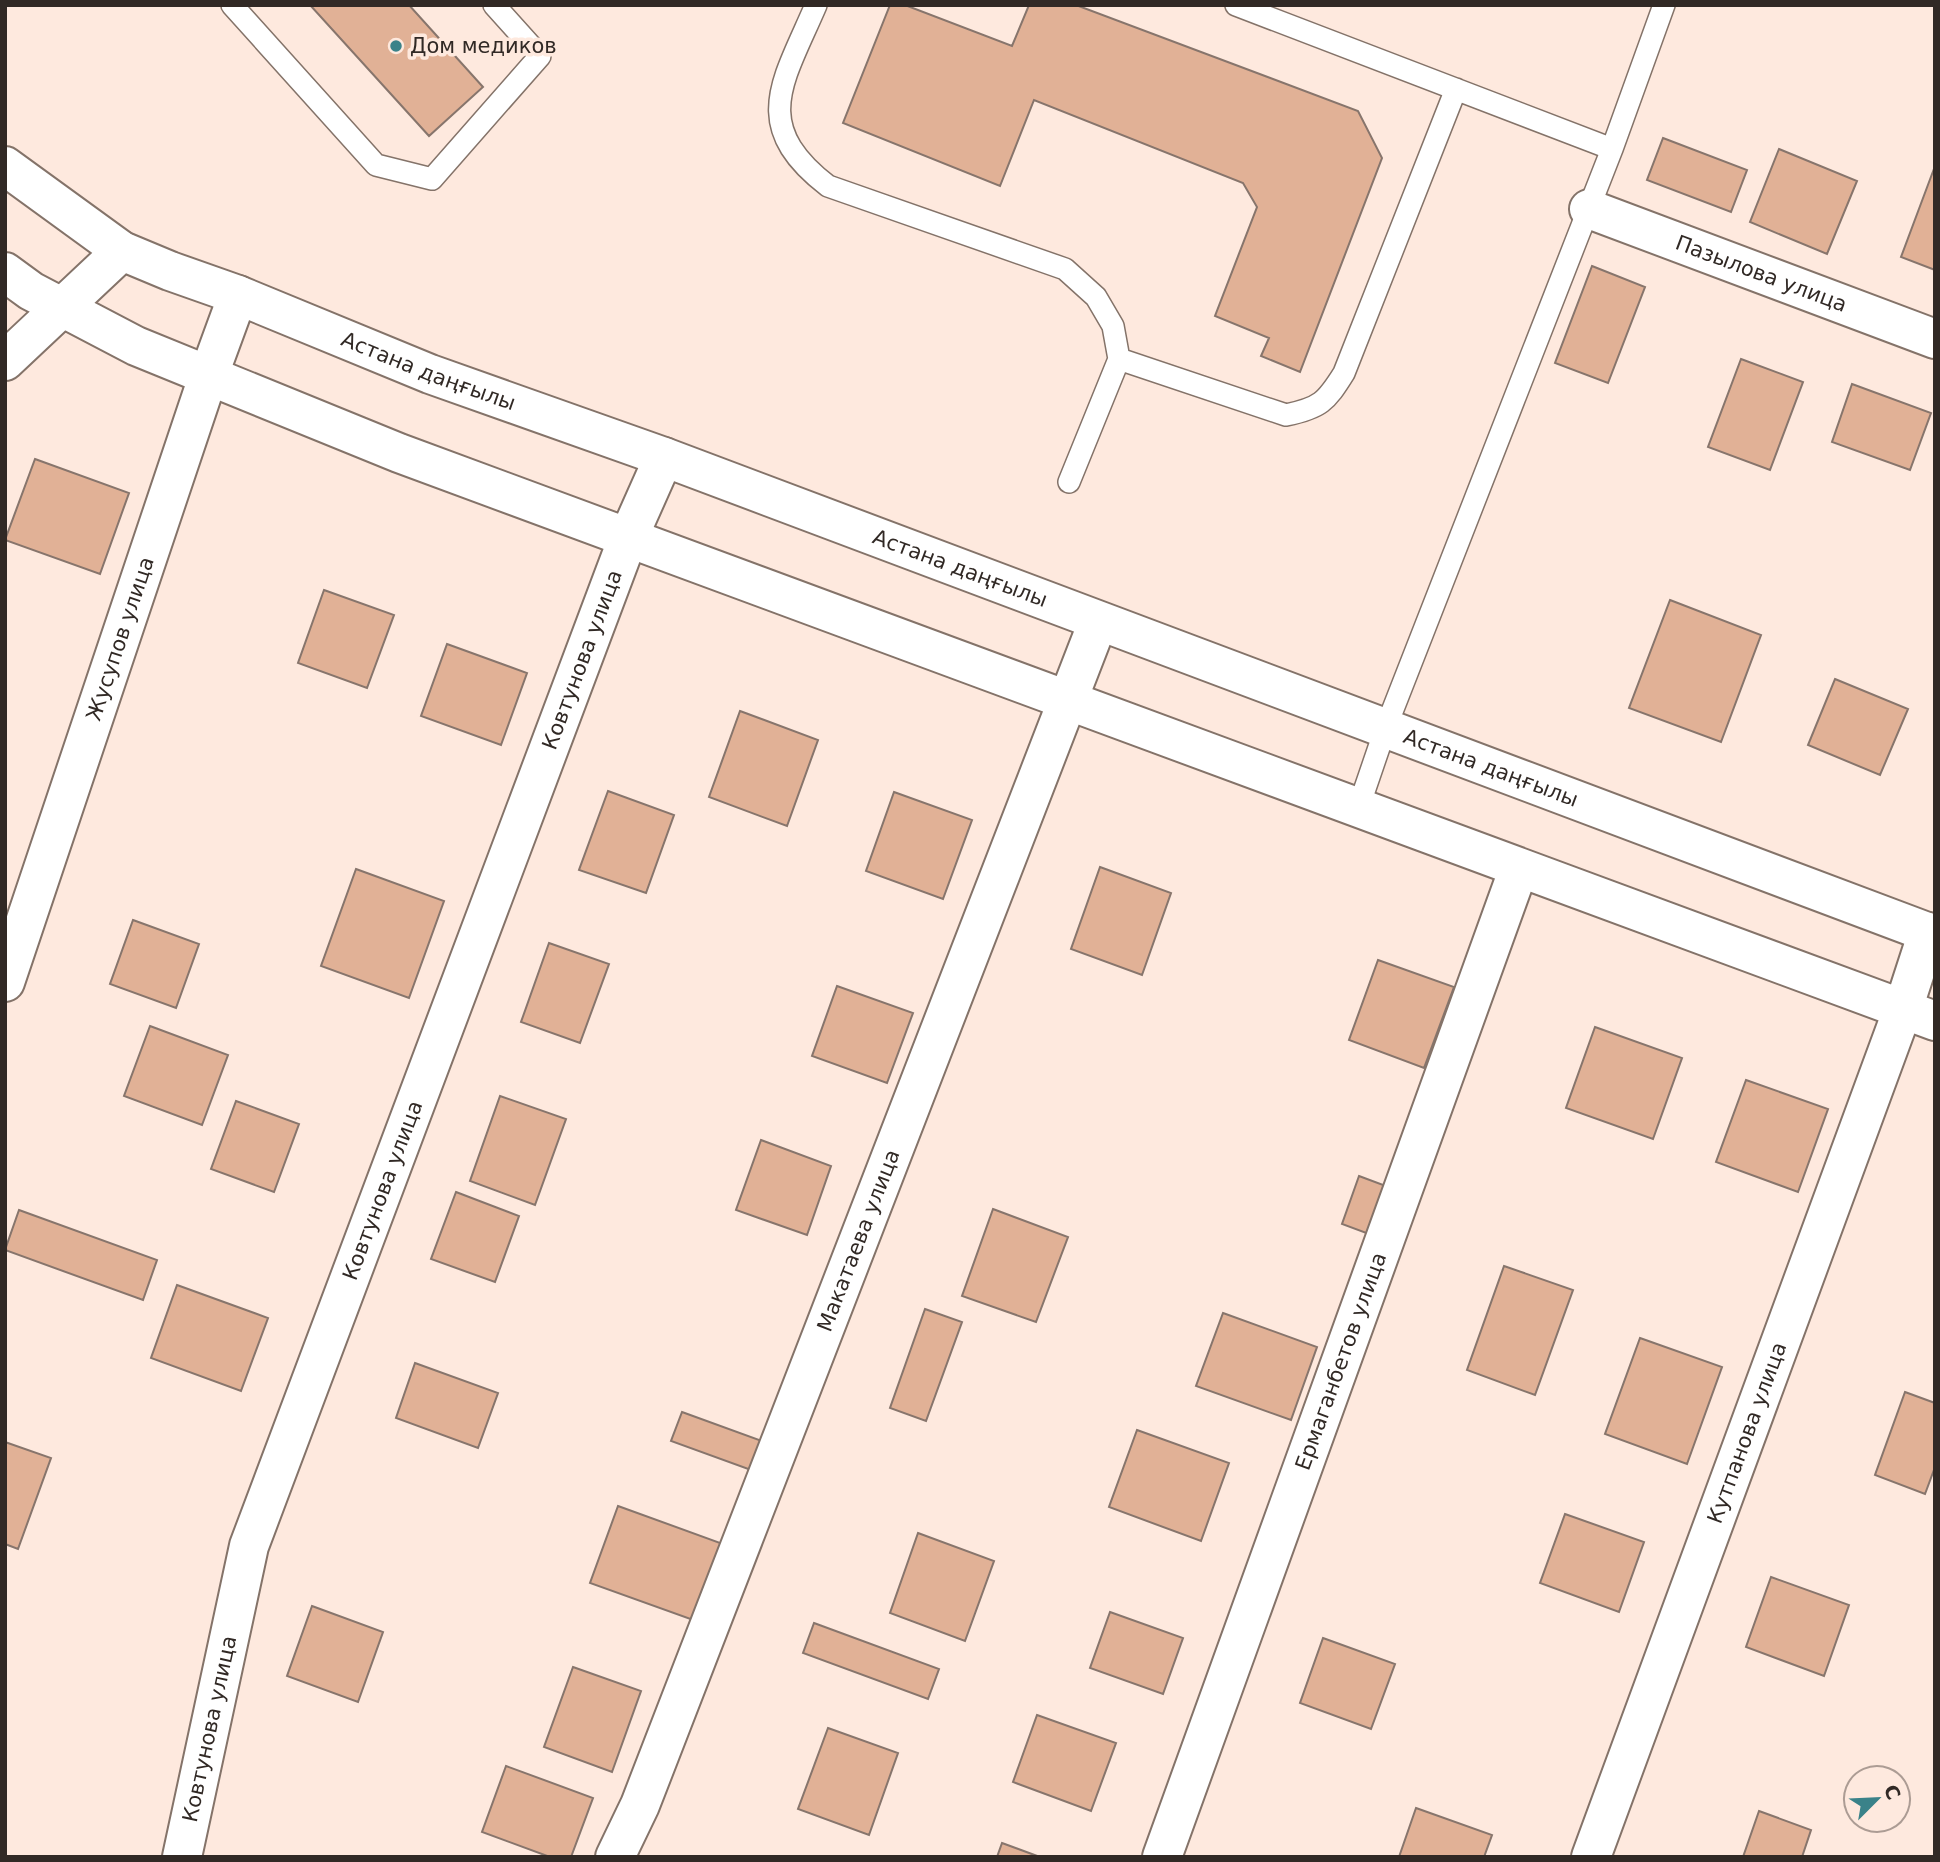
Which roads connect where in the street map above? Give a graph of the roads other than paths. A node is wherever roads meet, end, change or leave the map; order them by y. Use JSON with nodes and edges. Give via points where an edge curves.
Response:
{"nodes":[{"id":1,"x":232,"y":5,"type":"edge"},
{"id":2,"x":494,"y":5,"type":"edge"},
{"id":3,"x":816,"y":5,"type":"edge"},
{"id":4,"x":1236,"y":5,"type":"edge"},
{"id":5,"x":1664,"y":5,"type":"edge"},
{"id":6,"x":1456,"y":89,"type":"junction"},
{"id":7,"x":1612,"y":149,"type":"junction"},
{"id":8,"x":5,"y":166,"type":"edge"},
{"id":9,"x":1589,"y":209,"type":"junction"},
{"id":10,"x":122,"y":251,"type":"junction"},
{"id":11,"x":5,"y":272,"type":"edge"},
{"id":12,"x":238,"y":295,"type":"junction"},
{"id":13,"x":62,"y":308,"type":"junction"},
{"id":14,"x":1935,"y":339,"type":"edge"},
{"id":15,"x":1119,"y":359,"type":"junction"},
{"id":16,"x":5,"y":361,"type":"edge"},
{"id":17,"x":208,"y":377,"type":"junction"},
{"id":18,"x":664,"y":457,"type":"junction"},
{"id":19,"x":1069,"y":482,"type":"dead end"},
{"id":20,"x":628,"y":538,"type":"junction"},
{"id":21,"x":1098,"y":622,"type":"junction"},
{"id":22,"x":1068,"y":702,"type":"junction"},
{"id":23,"x":1386,"y":727,"type":"junction"},
{"id":24,"x":1357,"y":809,"type":"junction"},
{"id":25,"x":1519,"y":868,"type":"junction"},
{"id":26,"x":1931,"y":933,"type":"edge"},
{"id":27,"x":5,"y":982,"type":"edge"},
{"id":28,"x":1919,"y":1015,"type":"edge"},
{"id":29,"x":182,"y":1857,"type":"edge"},
{"id":30,"x":615,"y":1857,"type":"edge"},
{"id":31,"x":1162,"y":1857,"type":"edge"},
{"id":32,"x":1591,"y":1857,"type":"edge"}],
"edges":[{"from":1,"to":2,"type":"lane","via":[[376,165],[432,179],[540,56]]},
{"from":3,"to":15,"type":"lane","via":[[780,89],[779,118],[786,145],[804,168],[828,186],[1065,269],[1096,297],[1113,326]]},
{"from":4,"to":6,"type":"lane"},
{"from":5,"to":7,"type":"lane"},
{"from":6,"to":7,"type":"lane"},
{"from":6,"to":15,"type":"lane","via":[[1344,373],[1330,397],[1314,409],[1286,415]]},
{"from":7,"to":9,"type":"lane"},
{"from":8,"to":10,"type":"street","name":"Астана даңғылы"},
{"from":9,"to":14,"type":"street","name":"Пазылова улица"},
{"from":9,"to":23,"type":"lane"},
{"from":10,"to":12,"type":"street","name":"Астана даңғылы"},
{"from":10,"to":13,"type":"street"},
{"from":11,"to":13,"type":"street"},
{"from":12,"to":17,"type":"street","name":"Жусупов улица"},
{"from":12,"to":18,"type":"street","name":"Астана даңғылы","via":[[430,374]]},
{"from":13,"to":16,"type":"street"},
{"from":13,"to":17,"type":"street"},
{"from":15,"to":19,"type":"lane"},
{"from":17,"to":20,"type":"street"},
{"from":17,"to":27,"type":"street","name":"Жусупов улица"},
{"from":18,"to":20,"type":"street","name":"Ковтунова улица"},
{"from":18,"to":21,"type":"street","name":"Астана даңғылы"},
{"from":20,"to":22,"type":"street"},
{"from":20,"to":29,"type":"street","name":"Ковтунова улица","via":[[249,1546]]},
{"from":21,"to":22,"type":"street","name":"Макатаева улица"},
{"from":21,"to":23,"type":"street","name":"Астана даңғылы"},
{"from":22,"to":24,"type":"street"},
{"from":22,"to":30,"type":"street","name":"Макатаева улица","via":[[640,1805]]},
{"from":23,"to":24,"type":"lane"},
{"from":23,"to":26,"type":"street","name":"Астана даңғылы"},
{"from":24,"to":25,"type":"street"},
{"from":25,"to":28,"type":"street"},
{"from":25,"to":31,"type":"street","name":"Ермаганбетов улица"},
{"from":26,"to":28,"type":"street","name":"Кутпанова улица"},
{"from":28,"to":32,"type":"street","name":"Кутпанова улица"}]}
